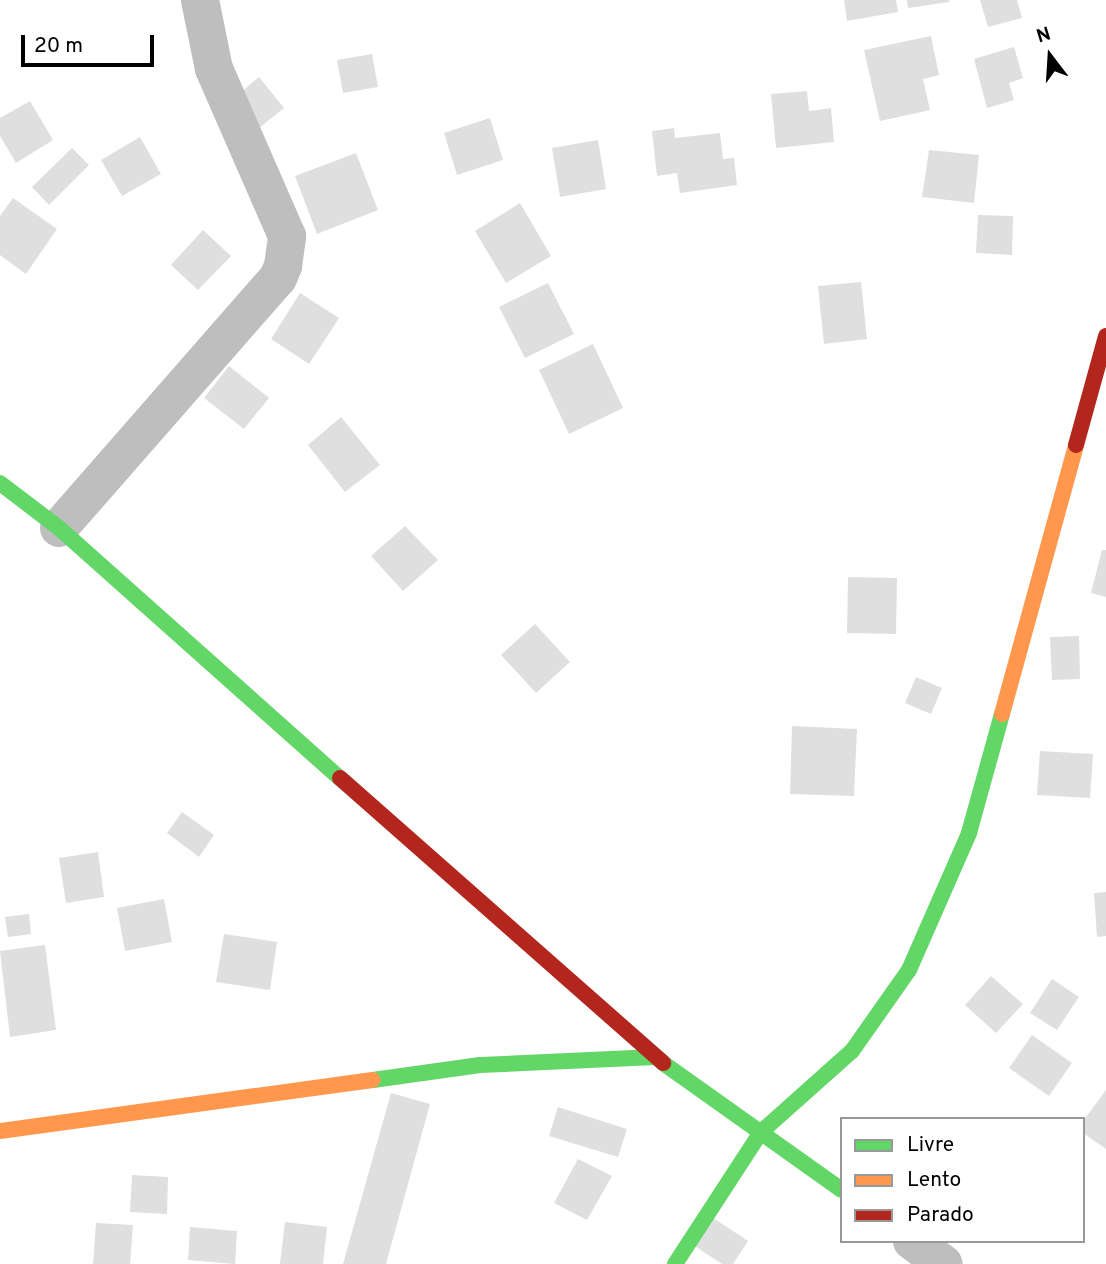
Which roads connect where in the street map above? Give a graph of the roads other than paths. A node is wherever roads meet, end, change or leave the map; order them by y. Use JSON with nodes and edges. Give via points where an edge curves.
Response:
{"nodes":[{"id":1,"x":201,"y":0,"type":"edge"},
{"id":2,"x":1106,"y":336,"type":"edge"},
{"id":3,"x":0,"y":483,"type":"edge"},
{"id":4,"x":59,"y":528,"type":"junction"},
{"id":5,"x":655,"y":1057,"type":"junction"},
{"id":6,"x":0,"y":1131,"type":"edge"},
{"id":7,"x":761,"y":1132,"type":"junction"},
{"id":8,"x":840,"y":1189,"type":"edge"},
{"id":9,"x":915,"y":1243,"type":"edge"},
{"id":10,"x":675,"y":1264,"type":"edge"},
{"id":11,"x":944,"y":1264,"type":"edge"}],
"edges":[{"from":1,"to":4,"type":"street","via":[[214,69],[286,236],[283,266],[278,278]]},
{"from":2,"to":7,"type":"street","via":[[969,833],[909,970],[875,1022],[852,1051]]},
{"from":3,"to":4,"type":"street"},
{"from":4,"to":5,"type":"street"},
{"from":5,"to":6,"type":"street","via":[[480,1065]]},
{"from":5,"to":7,"type":"street"},
{"from":7,"to":8,"type":"street"},
{"from":7,"to":10,"type":"street"},
{"from":9,"to":11,"type":"street"}]}
